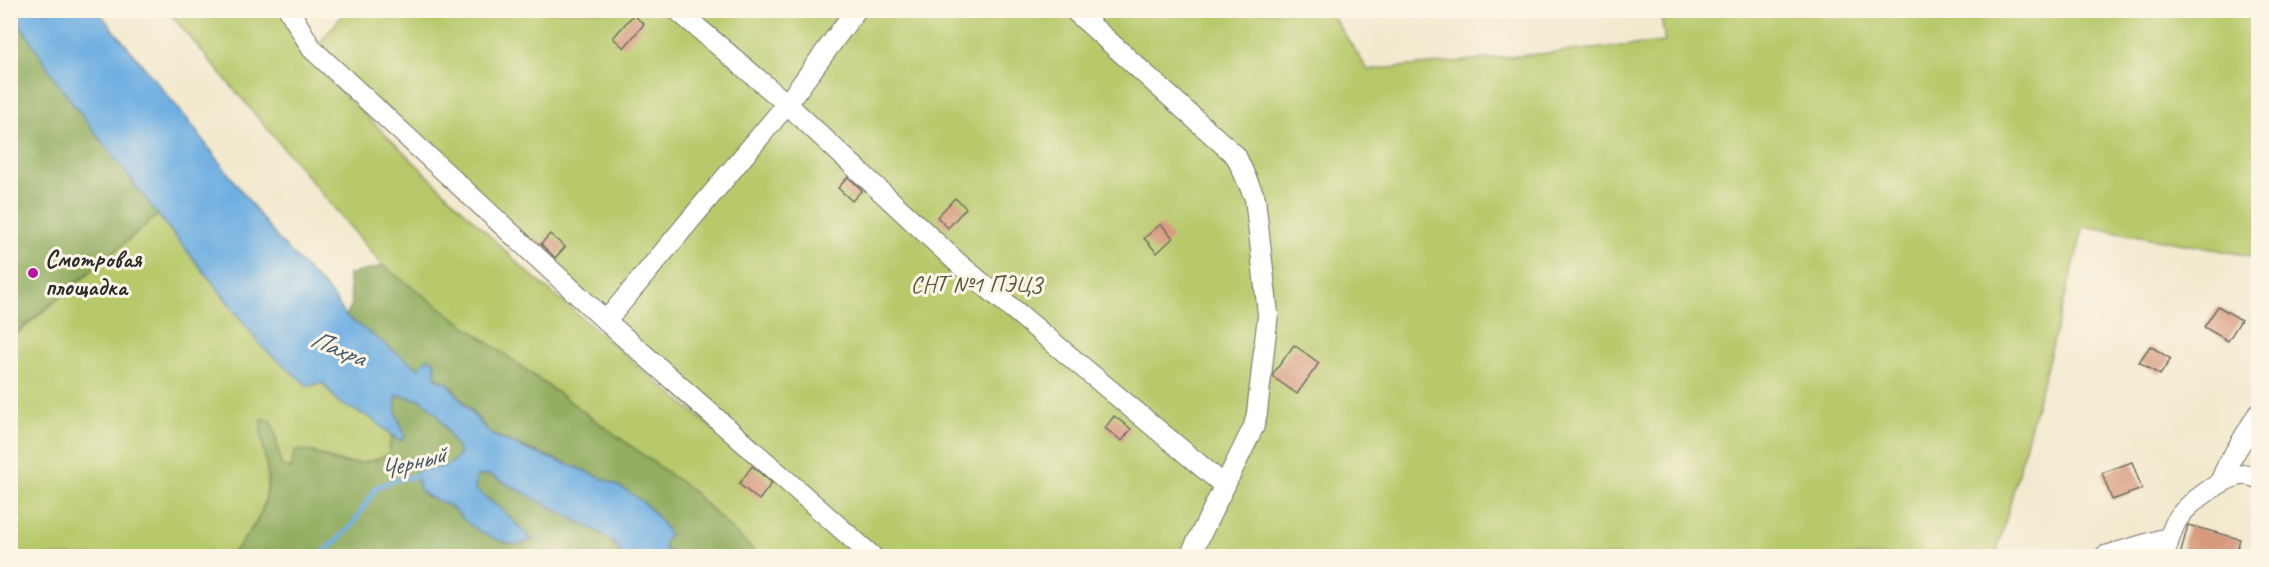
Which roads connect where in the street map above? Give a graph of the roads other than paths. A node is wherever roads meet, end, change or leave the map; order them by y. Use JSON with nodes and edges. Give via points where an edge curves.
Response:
{"nodes":[{"id":1,"x":289,"y":10,"type":"edge"},
{"id":2,"x":677,"y":10,"type":"edge"},
{"id":3,"x":856,"y":10,"type":"edge"},
{"id":4,"x":1074,"y":10,"type":"edge"},
{"id":5,"x":787,"y":104,"type":"junction"},
{"id":6,"x":606,"y":321,"type":"junction"},
{"id":7,"x":2259,"y":414,"type":"edge"},
{"id":8,"x":2259,"y":478,"type":"edge"},
{"id":9,"x":2219,"y":484,"type":"junction"},
{"id":10,"x":1225,"y":486,"type":"junction"},
{"id":11,"x":2170,"y":537,"type":"junction"},
{"id":12,"x":872,"y":556,"type":"edge"},
{"id":13,"x":1190,"y":556,"type":"edge"},
{"id":14,"x":2105,"y":556,"type":"edge"},
{"id":15,"x":2137,"y":556,"type":"edge"},
{"id":16,"x":2164,"y":556,"type":"edge"}],
"edges":[{"from":1,"to":6,"type":"street","via":[[312,49]]},
{"from":2,"to":5,"type":"street"},
{"from":3,"to":5,"type":"street"},
{"from":4,"to":10,"type":"street","via":[[1236,156],[1255,198],[1268,314],[1264,358],[1254,426]]},
{"from":5,"to":6,"type":"street"},
{"from":5,"to":10,"type":"street","via":[[959,264]]},
{"from":6,"to":12,"type":"street"},
{"from":7,"to":9,"type":"street"},
{"from":8,"to":9,"type":"street","via":[[2243,474]]},
{"from":9,"to":11,"type":"street","via":[[2178,518]]},
{"from":10,"to":13,"type":"street"},
{"from":11,"to":14,"type":"street"},
{"from":11,"to":15,"type":"street"},
{"from":11,"to":16,"type":"street"}]}
